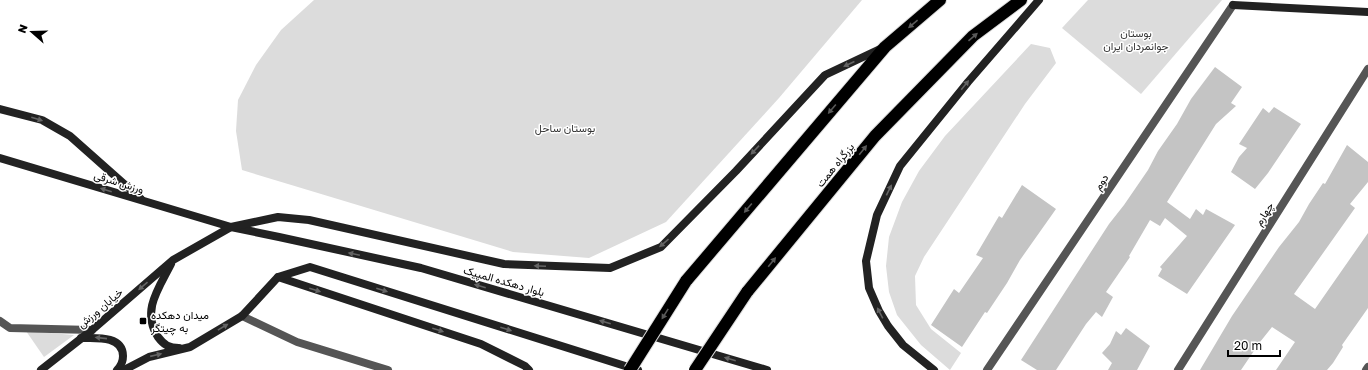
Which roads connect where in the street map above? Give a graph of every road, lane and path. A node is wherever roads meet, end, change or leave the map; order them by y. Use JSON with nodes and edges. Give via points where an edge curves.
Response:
{"nodes":[{"id":1,"x":940,"y":0,"type":"edge"},
{"id":2,"x":1020,"y":0,"type":"edge"},
{"id":3,"x":1039,"y":0,"type":"edge"},
{"id":4,"x":1233,"y":6,"type":"joint"},
{"id":5,"x":1368,"y":12,"type":"edge"},
{"id":6,"x":885,"y":47,"type":"junction"},
{"id":7,"x":1368,"y":69,"type":"edge"},
{"id":8,"x":0,"y":108,"type":"edge"},
{"id":9,"x":0,"y":158,"type":"edge"},
{"id":10,"x":143,"y":201,"type":"junction"},
{"id":11,"x":231,"y":227,"type":"junction"},
{"id":12,"x":173,"y":260,"type":"junction"},
{"id":13,"x":278,"y":277,"type":"junction"},
{"id":14,"x":242,"y":316,"type":"junction"},
{"id":15,"x":0,"y":321,"type":"edge"},
{"id":16,"x":92,"y":330,"type":"junction"},
{"id":17,"x":81,"y":338,"type":"junction"},
{"id":18,"x":190,"y":347,"type":"junction"},
{"id":19,"x":1368,"y":367,"type":"edge"},
{"id":20,"x":40,"y":370,"type":"edge"},
{"id":21,"x":117,"y":370,"type":"edge"},
{"id":22,"x":124,"y":370,"type":"edge"},
{"id":23,"x":388,"y":370,"type":"edge"},
{"id":24,"x":529,"y":370,"type":"edge"},
{"id":25,"x":630,"y":370,"type":"edge"},
{"id":26,"x":638,"y":370,"type":"edge"},
{"id":27,"x":695,"y":370,"type":"edge"},
{"id":28,"x":767,"y":370,"type":"edge"},
{"id":29,"x":934,"y":370,"type":"edge"},
{"id":30,"x":987,"y":370,"type":"edge"},
{"id":31,"x":1178,"y":370,"type":"edge"},
{"id":32,"x":1366,"y":370,"type":"edge"}],
"edges":[{"from":1,"to":6,"type":"highway","one_way":true},
{"from":27,"to":2,"type":"highway","name":"بزرگراه همت","one_way":true,"bridge":true,"via":[[747,292],[875,136],[973,36]]},
{"from":29,"to":3,"type":"main road","one_way":true,"via":[[903,345],[879,311],[869,288],[866,261],[877,215],[900,166]]},
{"from":4,"to":5,"type":"main road"},
{"from":4,"to":30,"type":"street","name":"دوم"},
{"from":6,"to":11,"type":"main road","one_way":true,"via":[[825,75],[662,247],[610,268],[504,264],[309,220],[278,217]]},
{"from":6,"to":25,"type":"highway","one_way":true,"bridge":true,"via":[[686,281]]},
{"from":7,"to":31,"type":"street","name":"چهارم"},
{"from":8,"to":10,"type":"main road","one_way":true,"via":[[42,120],[70,136]]},
{"from":10,"to":9,"type":"main road","name":"ورزش شرقی","one_way":true},
{"from":10,"to":11,"type":"main road","name":"ورزش شرقی"},
{"from":11,"to":12,"type":"main road","name":"خیابان ورزش"},
{"from":28,"to":11,"type":"main road","name":"بلوار دهکده المپیک","one_way":true,"via":[[421,268]]},
{"from":12,"to":16,"type":"main road","name":"خیابان ورزش","one_way":true},
{"from":12,"to":18,"type":"main road","via":[[152,302],[150,318],[161,341],[170,348]]},
{"from":13,"to":14,"type":"main road"},
{"from":13,"to":24,"type":"main road","one_way":true,"via":[[481,344]]},
{"from":13,"to":26,"type":"main road","one_way":true,"via":[[310,267]]},
{"from":18,"to":14,"type":"main road","one_way":true},
{"from":14,"to":23,"type":"street","via":[[297,342]]},
{"from":15,"to":16,"type":"street","via":[[10,328]]},
{"from":16,"to":17,"type":"main road","name":"خیابان ورزش"},
{"from":17,"to":20,"type":"main road","name":"خیابان ورزش"},
{"from":21,"to":17,"type":"main road","one_way":true,"via":[[123,352],[115,341]]},
{"from":22,"to":18,"type":"main road","one_way":true,"via":[[149,357]]},
{"from":19,"to":32,"type":"street"}]}
